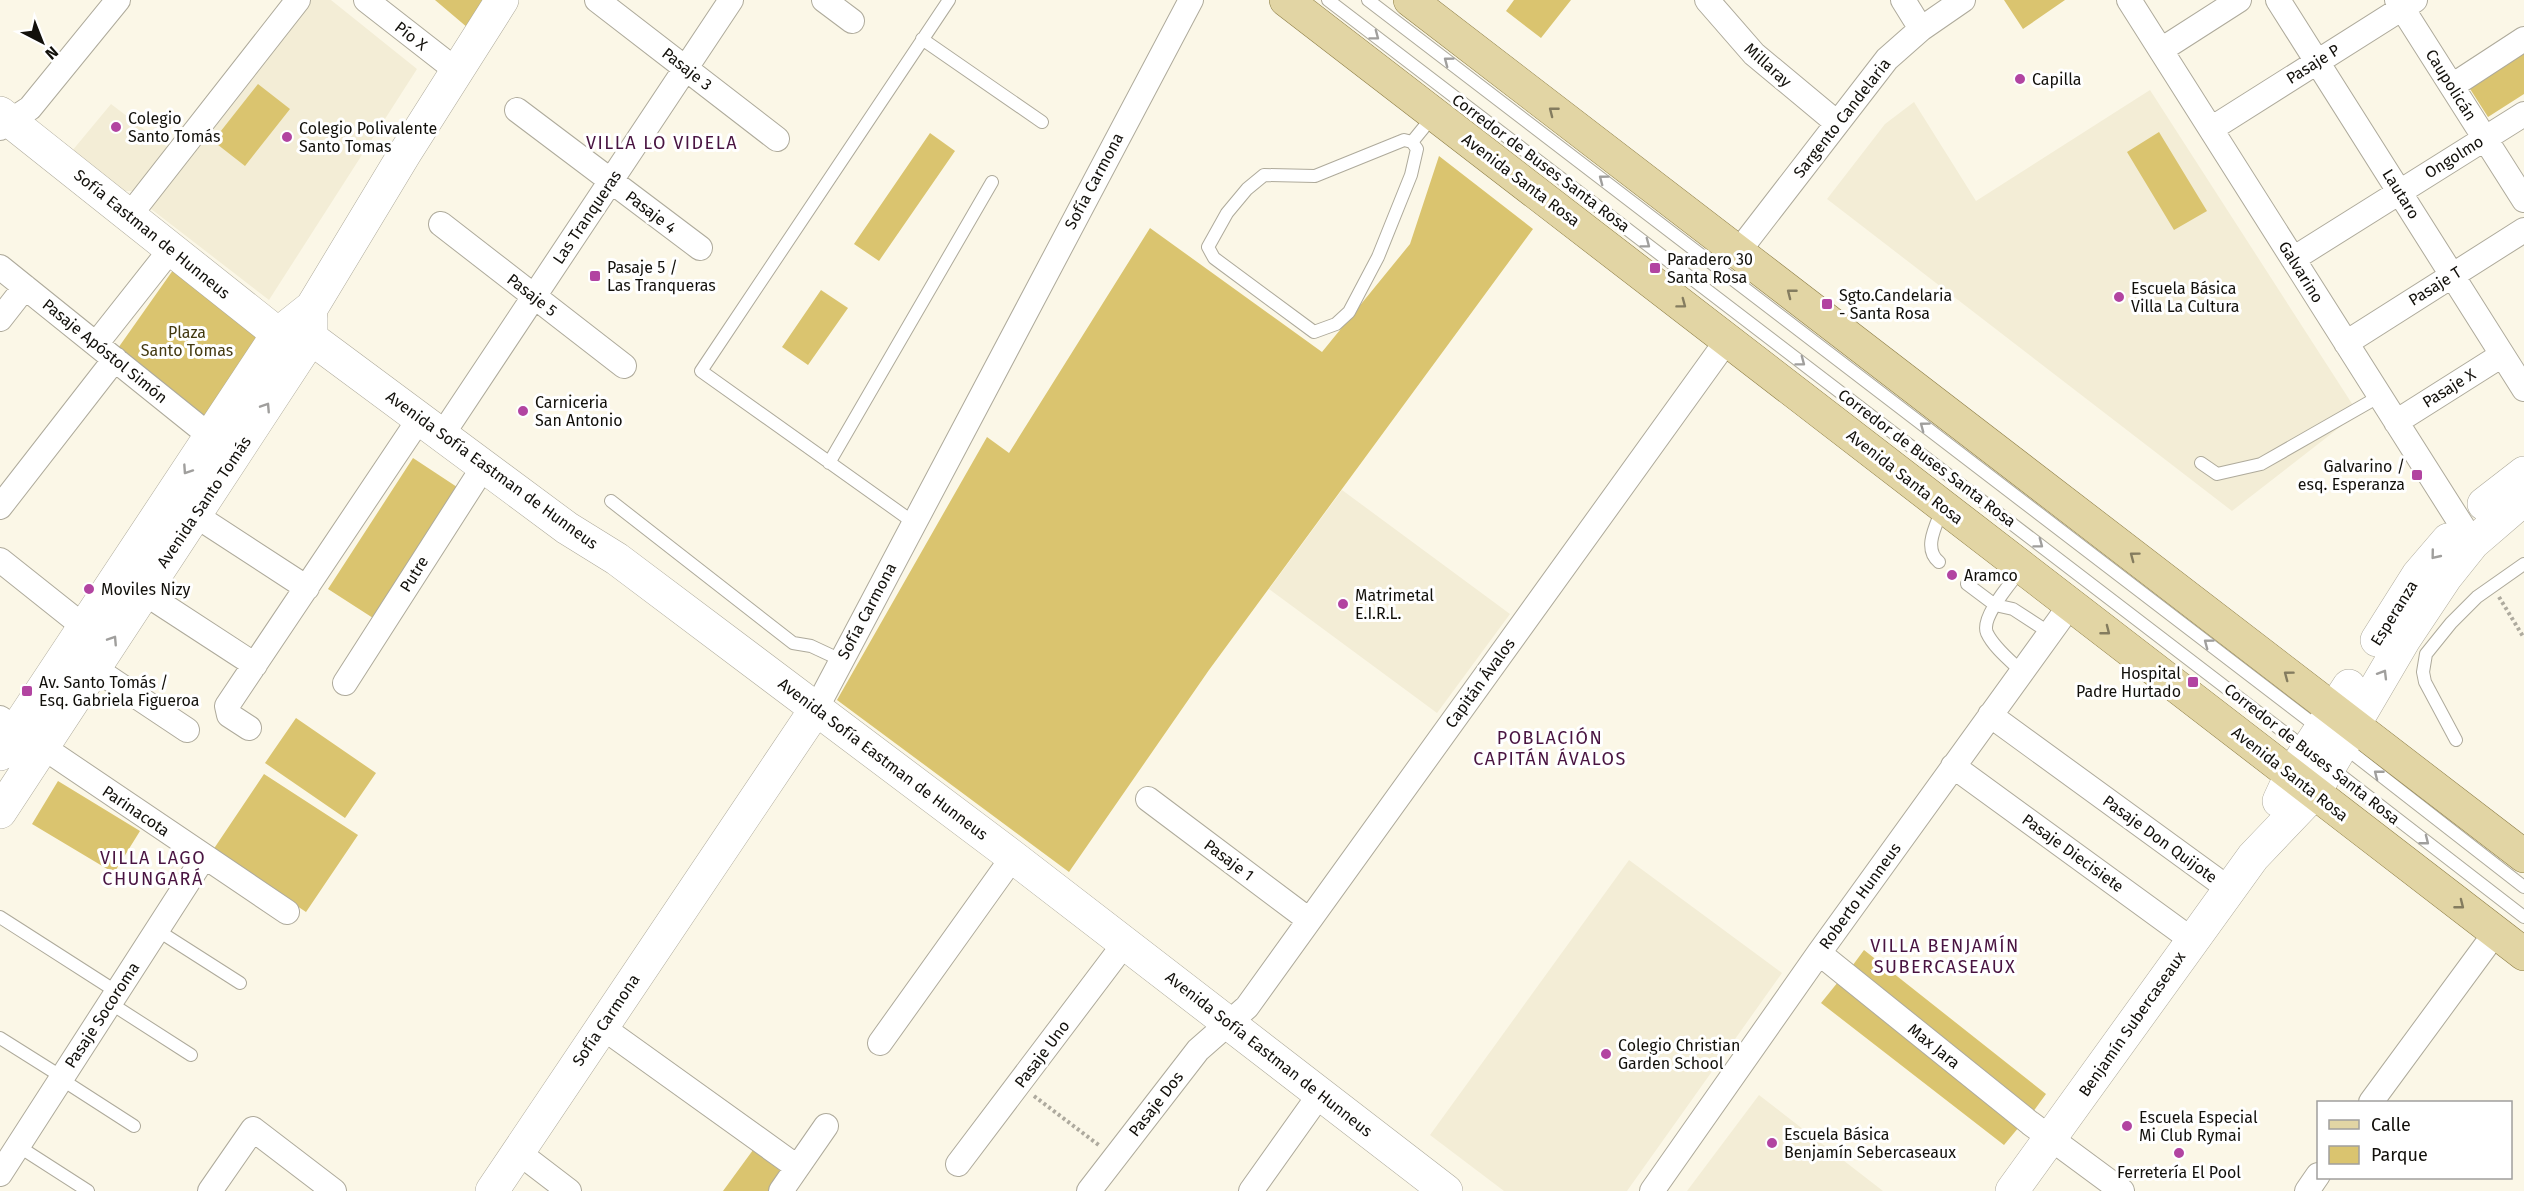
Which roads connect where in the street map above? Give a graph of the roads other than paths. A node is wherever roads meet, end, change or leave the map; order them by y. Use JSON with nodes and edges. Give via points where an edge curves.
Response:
{"nodes":[{"id":1,"x":118,"y":0,"type":"edge"},
{"id":2,"x":298,"y":0,"type":"edge"},
{"id":3,"x":366,"y":0,"type":"edge"},
{"id":4,"x":502,"y":0,"type":"edge"},
{"id":5,"x":597,"y":0,"type":"edge"},
{"id":6,"x":731,"y":0,"type":"edge"},
{"id":7,"x":824,"y":0,"type":"edge"},
{"id":8,"x":948,"y":0,"type":"edge"},
{"id":9,"x":1191,"y":0,"type":"edge"},
{"id":10,"x":1286,"y":0,"type":"edge"},
{"id":11,"x":1328,"y":0,"type":"edge"},
{"id":12,"x":1368,"y":0,"type":"edge"},
{"id":13,"x":1410,"y":0,"type":"edge"},
{"id":14,"x":1707,"y":0,"type":"edge"},
{"id":15,"x":1903,"y":0,"type":"edge"},
{"id":16,"x":1963,"y":0,"type":"edge"},
{"id":17,"x":2129,"y":0,"type":"edge"},
{"id":18,"x":2239,"y":0,"type":"edge"},
{"id":19,"x":2278,"y":0,"type":"edge"},
{"id":20,"x":2405,"y":3,"type":"edge"},
{"id":21,"x":852,"y":21,"type":"dead end"},
{"id":22,"x":1921,"y":29,"type":"junction"},
{"id":23,"x":922,"y":39,"type":"junction"},
{"id":24,"x":2524,"y":39,"type":"edge"},
{"id":25,"x":2161,"y":50,"type":"junction"},
{"id":26,"x":2317,"y":62,"type":"junction"},
{"id":27,"x":686,"y":69,"type":"junction"},
{"id":28,"x":457,"y":71,"type":"junction"},
{"id":29,"x":2452,"y":86,"type":"junction"},
{"id":30,"x":517,"y":110,"type":"dead end"},
{"id":31,"x":1435,"y":114,"type":"junction"},
{"id":32,"x":2524,"y":114,"type":"edge"},
{"id":33,"x":4,"y":121,"type":"edge"},
{"id":34,"x":1042,"y":122,"type":"dead end"},
{"id":35,"x":1837,"y":123,"type":"junction"},
{"id":36,"x":2211,"y":129,"type":"junction"},
{"id":37,"x":2485,"y":138,"type":"junction"},
{"id":38,"x":777,"y":139,"type":"dead end"},
{"id":39,"x":1412,"y":142,"type":"junction"},
{"id":40,"x":611,"y":181,"type":"junction"},
{"id":41,"x":992,"y":182,"type":"dead end"},
{"id":42,"x":2400,"y":192,"type":"junction"},
{"id":43,"x":2524,"y":200,"type":"edge"},
{"id":44,"x":129,"y":216,"type":"junction"},
{"id":45,"x":441,"y":224,"type":"dead end"},
{"id":46,"x":2524,"y":230,"type":"edge"},
{"id":47,"x":700,"y":248,"type":"dead end"},
{"id":48,"x":171,"y":249,"type":"junction"},
{"id":49,"x":1738,"y":252,"type":"junction"},
{"id":50,"x":2293,"y":259,"type":"junction"},
{"id":51,"x":0,"y":267,"type":"edge"},
{"id":52,"x":2452,"y":275,"type":"junction"},
{"id":53,"x":25,"y":287,"type":"junction"},
{"id":54,"x":534,"y":296,"type":"junction"},
{"id":55,"x":0,"y":319,"type":"edge"},
{"id":56,"x":311,"y":323,"type":"junction"},
{"id":57,"x":278,"y":334,"type":"junction"},
{"id":58,"x":1728,"y":339,"type":"junction"},
{"id":59,"x":2346,"y":343,"type":"junction"},
{"id":60,"x":96,"y":344,"type":"junction"},
{"id":61,"x":2502,"y":355,"type":"junction"},
{"id":62,"x":115,"y":359,"type":"junction"},
{"id":63,"x":624,"y":366,"type":"dead end"},
{"id":64,"x":1888,"y":367,"type":"junction"},
{"id":65,"x":2524,"y":389,"type":"edge"},
{"id":66,"x":2380,"y":396,"type":"junction"},
{"id":67,"x":2396,"y":422,"type":"junction"},
{"id":68,"x":431,"y":427,"type":"junction"},
{"id":69,"x":210,"y":436,"type":"junction"},
{"id":70,"x":829,"y":463,"type":"junction"},
{"id":71,"x":2201,"y":463,"type":"dead end"},
{"id":72,"x":484,"y":466,"type":"junction"},
{"id":73,"x":2524,"y":473,"type":"edge"},
{"id":74,"x":2524,"y":499,"type":"edge"},
{"id":75,"x":611,"y":501,"type":"dead end"},
{"id":76,"x":1943,"y":506,"type":"junction"},
{"id":77,"x":0,"y":507,"type":"edge"},
{"id":78,"x":2038,"y":512,"type":"junction"},
{"id":79,"x":195,"y":515,"type":"junction"},
{"id":80,"x":913,"y":522,"type":"junction"},
{"id":81,"x":2467,"y":534,"type":"junction"},
{"id":82,"x":0,"y":560,"type":"edge"},
{"id":83,"x":1939,"y":562,"type":"dead end"},
{"id":84,"x":2524,"y":564,"type":"edge"},
{"id":85,"x":2022,"y":567,"type":"junction"},
{"id":86,"x":1967,"y":584,"type":"dead end"},
{"id":87,"x":307,"y":588,"type":"junction"},
{"id":88,"x":143,"y":592,"type":"junction"},
{"id":89,"x":2071,"y":604,"type":"junction"},
{"id":90,"x":1995,"y":605,"type":"junction"},
{"id":91,"x":83,"y":626,"type":"junction"},
{"id":92,"x":2050,"y":633,"type":"junction"},
{"id":93,"x":842,"y":660,"type":"junction"},
{"id":94,"x":255,"y":665,"type":"junction"},
{"id":95,"x":94,"y":669,"type":"junction"},
{"id":96,"x":2022,"y":672,"type":"junction"},
{"id":97,"x":345,"y":683,"type":"dead end"},
{"id":98,"x":816,"y":709,"type":"junction"},
{"id":99,"x":1990,"y":715,"type":"junction"},
{"id":100,"x":249,"y":728,"type":"dead end"},
{"id":101,"x":187,"y":730,"type":"dead end"},
{"id":102,"x":5,"y":734,"type":"edge"},
{"id":103,"x":2456,"y":740,"type":"dead end"},
{"id":104,"x":42,"y":748,"type":"junction"},
{"id":105,"x":2324,"y":749,"type":"junction"},
{"id":106,"x":1953,"y":766,"type":"junction"},
{"id":107,"x":1148,"y":799,"type":"dead end"},
{"id":108,"x":0,"y":812,"type":"edge"},
{"id":109,"x":2524,"y":856,"type":"edge"},
{"id":110,"x":204,"y":857,"type":"junction"},
{"id":111,"x":1013,"y":857,"type":"junction"},
{"id":112,"x":2524,"y":887,"type":"edge"},
{"id":113,"x":2229,"y":889,"type":"junction"},
{"id":114,"x":287,"y":912,"type":"dead end"},
{"id":115,"x":0,"y":917,"type":"edge"},
{"id":116,"x":2524,"y":917,"type":"edge"},
{"id":117,"x":1309,"y":920,"type":"junction"},
{"id":118,"x":157,"y":930,"type":"junction"},
{"id":119,"x":2496,"y":932,"type":"junction"},
{"id":120,"x":2192,"y":939,"type":"junction"},
{"id":121,"x":1125,"y":943,"type":"junction"},
{"id":122,"x":1819,"y":953,"type":"junction"},
{"id":123,"x":2524,"y":954,"type":"edge"},
{"id":124,"x":240,"y":983,"type":"dead end"},
{"id":125,"x":113,"y":998,"type":"junction"},
{"id":126,"x":1229,"y":1023,"type":"junction"},
{"id":127,"x":602,"y":1027,"type":"junction"},
{"id":128,"x":0,"y":1038,"type":"edge"},
{"id":129,"x":880,"y":1043,"type":"dead end"},
{"id":130,"x":191,"y":1055,"type":"dead end"},
{"id":131,"x":62,"y":1078,"type":"junction"},
{"id":132,"x":1320,"y":1094,"type":"junction"},
{"id":133,"x":2372,"y":1101,"type":"edge"},
{"id":134,"x":134,"y":1126,"type":"dead end"},
{"id":135,"x":826,"y":1126,"type":"dead end"},
{"id":136,"x":2051,"y":1138,"type":"junction"},
{"id":137,"x":518,"y":1152,"type":"junction"},
{"id":138,"x":7,"y":1159,"type":"edge"},
{"id":139,"x":958,"y":1164,"type":"dead end"},
{"id":140,"x":797,"y":1167,"type":"junction"},
{"id":141,"x":2317,"y":1178,"type":"edge"},
{"id":142,"x":88,"y":1191,"type":"edge"},
{"id":143,"x":210,"y":1191,"type":"edge"},
{"id":144,"x":334,"y":1191,"type":"edge"},
{"id":145,"x":492,"y":1191,"type":"edge"},
{"id":146,"x":569,"y":1191,"type":"edge"},
{"id":147,"x":781,"y":1191,"type":"edge"},
{"id":148,"x":1089,"y":1191,"type":"edge"},
{"id":149,"x":1251,"y":1191,"type":"edge"},
{"id":150,"x":1446,"y":1191,"type":"edge"},
{"id":151,"x":1653,"y":1191,"type":"edge"},
{"id":152,"x":2012,"y":1191,"type":"edge"},
{"id":153,"x":2122,"y":1191,"type":"edge"},
{"id":154,"x":2307,"y":1191,"type":"edge"}],
"edges":[{"from":1,"to":33,"type":"street","via":[[30,108]]},
{"from":2,"to":44,"type":"street"},
{"from":3,"to":28,"type":"street","name":"Pío X"},
{"from":4,"to":28,"type":"street","name":"Avenida Santo Tomás"},
{"from":5,"to":27,"type":"street","name":"Pasaje 3"},
{"from":6,"to":27,"type":"street","name":"Las Tranqueras"},
{"from":7,"to":21,"type":"street"},
{"from":8,"to":23,"type":"lane"},
{"from":9,"to":80,"type":"street","name":"Sofía Carmona"},
{"from":10,"to":31,"type":"main road","name":"Avenida Santa Rosa"},
{"from":11,"to":105,"type":"lane","name":"Corredor de Buses Santa Rosa","one_way":true},
{"from":78,"to":12,"type":"lane","name":"Corredor de Buses Santa Rosa","one_way":true},
{"from":49,"to":13,"type":"main road","name":"Avenida Santa Rosa","one_way":true},
{"from":14,"to":35,"type":"street","name":"Millaray","via":[[1754,54]]},
{"from":15,"to":22,"type":"street"},
{"from":16,"to":22,"type":"street","name":"Sargento Candelaria"},
{"from":17,"to":25,"type":"street","name":"Galvarino"},
{"from":18,"to":25,"type":"street"},
{"from":19,"to":26,"type":"street","name":"Lautaro"},
{"from":20,"to":26,"type":"street","name":"Pasaje P"},
{"from":20,"to":29,"type":"street","name":"Caupolicán"},
{"from":22,"to":35,"type":"street","name":"Sargento Candelaria","via":[[1887,59]]},
{"from":23,"to":34,"type":"lane"},
{"from":23,"to":70,"type":"lane","via":[[701,371]]},
{"from":24,"to":29,"type":"street"},
{"from":25,"to":36,"type":"street","name":"Galvarino"},
{"from":26,"to":36,"type":"street","name":"Pasaje P"},
{"from":26,"to":42,"type":"street","name":"Lautaro"},
{"from":27,"to":38,"type":"street","name":"Pasaje 3"},
{"from":27,"to":40,"type":"street","name":"Las Tranqueras"},
{"from":28,"to":56,"type":"street","name":"Avenida Santo Tomás"},
{"from":29,"to":37,"type":"street","name":"Caupolicán"},
{"from":30,"to":40,"type":"street","name":"Pasaje 4"},
{"from":31,"to":39,"type":"lane"},
{"from":31,"to":58,"type":"main road","name":"Avenida Santa Rosa","one_way":true},
{"from":32,"to":37,"type":"street","name":"Ongolmo"},
{"from":33,"to":44,"type":"street","name":"Sofía Eastman de Hunneus"},
{"from":35,"to":49,"type":"street","name":"Sargento Candelaria"},
{"from":36,"to":50,"type":"street","name":"Galvarino"},
{"from":37,"to":42,"type":"street","name":"Ongolmo"},
{"from":37,"to":43,"type":"street","name":"Caupolicán"},
{"from":39,"to":39,"type":"lane","via":[[1404,140],[1316,176],[1264,175],[1246,189],[1227,213],[1208,247],[1214,258],[1314,332],[1325,329],[1349,312],[1378,257],[1411,175],[1417,149]]},
{"from":40,"to":47,"type":"street","name":"Pasaje 4"},
{"from":40,"to":54,"type":"street","name":"Las Tranqueras"},
{"from":41,"to":70,"type":"lane"},
{"from":42,"to":50,"type":"street","name":"Ongolmo"},
{"from":42,"to":52,"type":"street","name":"Lautaro"},
{"from":44,"to":48,"type":"street","name":"Sofía Eastman de Hunneus"},
{"from":45,"to":54,"type":"street","name":"Pasaje 5"},
{"from":46,"to":52,"type":"street","name":"Pasaje T"},
{"from":48,"to":57,"type":"street","name":"Sofía Eastman de Hunneus"},
{"from":48,"to":60,"type":"street"},
{"from":64,"to":49,"type":"main road","name":"Avenida Santa Rosa","one_way":true},
{"from":50,"to":59,"type":"street","name":"Galvarino"},
{"from":51,"to":53,"type":"street","name":"Pasaje Apóstol Simón"},
{"from":52,"to":59,"type":"street","name":"Pasaje T"},
{"from":52,"to":61,"type":"street","name":"Lautaro"},
{"from":53,"to":55,"type":"street"},
{"from":53,"to":60,"type":"street","name":"Pasaje Apóstol Simón"},
{"from":54,"to":63,"type":"street","name":"Pasaje 5"},
{"from":54,"to":68,"type":"street","name":"Las Tranqueras"},
{"from":56,"to":57,"type":"street","name":"Sofía Eastman de Hunneus"},
{"from":56,"to":68,"type":"street","name":"Avenida Sofía Eastman de Hunneus"},
{"from":79,"to":56,"type":"street","name":"Avenida Santo Tomás","one_way":true},
{"from":57,"to":69,"type":"street","name":"Avenida Santo Tomás"},
{"from":58,"to":76,"type":"main road","name":"Avenida Santa Rosa"},
{"from":58,"to":117,"type":"street","name":"Capitán Ávalos"},
{"from":59,"to":66,"type":"street","name":"Galvarino"},
{"from":60,"to":62,"type":"street","name":"Pasaje Apóstol Simón"},
{"from":61,"to":65,"type":"street","name":"Lautaro"},
{"from":61,"to":67,"type":"street","name":"Pasaje X"},
{"from":62,"to":69,"type":"street","name":"Pasaje Apóstol Simón"},
{"from":62,"to":77,"type":"street"},
{"from":64,"to":78,"type":"lane","via":[[1935,418]]},
{"from":105,"to":64,"type":"main road","name":"Avenida Santa Rosa","one_way":true},
{"from":66,"to":67,"type":"street","name":"Galvarino"},
{"from":66,"to":71,"type":"lane","via":[[2261,464],[2217,474]]},
{"from":67,"to":81,"type":"street","name":"Galvarino"},
{"from":68,"to":72,"type":"street","name":"Avenida Sofía Eastman de Hunneus"},
{"from":68,"to":87,"type":"street","name":"Las Tranqueras"},
{"from":69,"to":91,"type":"street","name":"Avenida Santo Tomás","one_way":true},
{"from":70,"to":80,"type":"lane"},
{"from":72,"to":97,"type":"street","name":"Putre"},
{"from":72,"to":98,"type":"street","name":"Avenida Sofía Eastman de Hunneus","via":[[567,528],[617,559]]},
{"from":73,"to":81,"type":"street","name":"Esperanza","via":[[2495,495]]},
{"from":74,"to":81,"type":"street","name":"Esperanza"},
{"from":75,"to":93,"type":"lane","via":[[793,643],[811,646]]},
{"from":76,"to":83,"type":"lane","via":[[1930,544],[1931,553]]},
{"from":76,"to":85,"type":"main road","name":"Avenida Santa Rosa"},
{"from":105,"to":78,"type":"lane","name":"Corredor de Buses Santa Rosa","one_way":true},
{"from":79,"to":87,"type":"street"},
{"from":79,"to":88,"type":"street","name":"Avenida Santo Tomás"},
{"from":80,"to":93,"type":"street","name":"Sofía Carmona"},
{"from":81,"to":105,"type":"street","name":"Esperanza","via":[[2425,605]]},
{"from":82,"to":91,"type":"street"},
{"from":84,"to":103,"type":"lane","via":[[2463,609],[2430,647],[2424,662],[2425,682]]},
{"from":85,"to":89,"type":"main road","name":"Avenida Santa Rosa"},
{"from":85,"to":90,"type":"lane"},
{"from":86,"to":90,"type":"lane"},
{"from":87,"to":94,"type":"street","name":"Las Tranqueras"},
{"from":88,"to":94,"type":"street"},
{"from":95,"to":88,"type":"street","name":"Avenida Santo Tomás","one_way":true},
{"from":89,"to":92,"type":"street","name":"Roberto Hunneus"},
{"from":89,"to":105,"type":"main road","name":"Avenida Santa Rosa","one_way":true},
{"from":90,"to":92,"type":"lane","via":[[2013,609]]},
{"from":90,"to":96,"type":"lane","via":[[1987,617],[1986,632]]},
{"from":91,"to":102,"type":"street","name":"Avenida Santo Tomás"},
{"from":92,"to":96,"type":"street","name":"Roberto Hunneus"},
{"from":93,"to":98,"type":"street","name":"Sofía Carmona"},
{"from":94,"to":100,"type":"street","name":"Las Tranqueras","via":[[227,706],[229,715]]},
{"from":95,"to":101,"type":"street"},
{"from":95,"to":104,"type":"street","name":"Avenida Santo Tomás"},
{"from":96,"to":99,"type":"street","name":"Roberto Hunneus"},
{"from":98,"to":111,"type":"street","name":"Avenida Sofía Eastman de Hunneus"},
{"from":98,"to":127,"type":"street","name":"Sofía Carmona"},
{"from":99,"to":106,"type":"street","name":"Roberto Hunneus"},
{"from":99,"to":113,"type":"street","name":"Pasaje Don Quijote"},
{"from":102,"to":104,"type":"street","name":"Parinacota"},
{"from":104,"to":108,"type":"street","name":"Avenida Santo Tomás"},
{"from":104,"to":110,"type":"street","name":"Parinacota"},
{"from":105,"to":109,"type":"main road","name":"Avenida Santa Rosa"},
{"from":112,"to":105,"type":"lane","name":"Corredor de Buses Santa Rosa","one_way":true},
{"from":105,"to":113,"type":"street","name":"Benjamín Subercaseaux"},
{"from":105,"to":116,"type":"lane","name":"Corredor de Buses Santa Rosa","one_way":true},
{"from":105,"to":119,"type":"main road","name":"Avenida Santa Rosa","one_way":true},
{"from":106,"to":120,"type":"street","name":"Pasaje Diecisiete"},
{"from":106,"to":122,"type":"street","name":"Roberto Hunneus"},
{"from":107,"to":117,"type":"street","name":"Pasaje 1"},
{"from":110,"to":114,"type":"street","name":"Parinacota"},
{"from":110,"to":118,"type":"street","name":"Pasaje Socoroma"},
{"from":111,"to":121,"type":"street","name":"Avenida Sofía Eastman de Hunneus"},
{"from":111,"to":129,"type":"street"},
{"from":113,"to":120,"type":"street","name":"Benjamín Subercaseaux"},
{"from":115,"to":125,"type":"lane"},
{"from":117,"to":126,"type":"street","name":"Capitán Ávalos","via":[[1247,1007]]},
{"from":118,"to":124,"type":"lane"},
{"from":118,"to":125,"type":"street","name":"Pasaje Socoroma"},
{"from":119,"to":123,"type":"main road","name":"Avenida Santa Rosa"},
{"from":119,"to":133,"type":"street"},
{"from":120,"to":136,"type":"street","name":"Benjamín Subercaseaux"},
{"from":121,"to":126,"type":"street","name":"Avenida Sofía Eastman de Hunneus"},
{"from":121,"to":139,"type":"street","name":"Pasaje Uno"},
{"from":122,"to":136,"type":"street","name":"Max Jara"},
{"from":122,"to":151,"type":"street","name":"Roberto Hunneus"},
{"from":125,"to":130,"type":"lane"},
{"from":125,"to":131,"type":"street","name":"Pasaje Socoroma"},
{"from":126,"to":132,"type":"street","name":"Avenida Sofía Eastman de Hunneus"},
{"from":126,"to":148,"type":"street","name":"Pasaje Dos","via":[[1198,1050]]},
{"from":127,"to":137,"type":"street","name":"Sofía Carmona"},
{"from":127,"to":140,"type":"street"},
{"from":128,"to":131,"type":"lane"},
{"from":131,"to":134,"type":"lane"},
{"from":131,"to":138,"type":"street","name":"Pasaje Socoroma"},
{"from":132,"to":149,"type":"street"},
{"from":132,"to":150,"type":"street","name":"Avenida Sofía Eastman de Hunneus"},
{"from":135,"to":140,"type":"street"},
{"from":136,"to":152,"type":"street","name":"Benjamín Subercaseaux"},
{"from":136,"to":153,"type":"street","name":"Max Jara"},
{"from":137,"to":145,"type":"street","name":"Sofía Carmona"},
{"from":137,"to":146,"type":"street"},
{"from":138,"to":142,"type":"lane"},
{"from":140,"to":147,"type":"street"},
{"from":141,"to":154,"type":"street"},
{"from":143,"to":144,"type":"street","via":[[253,1129]]}]}
